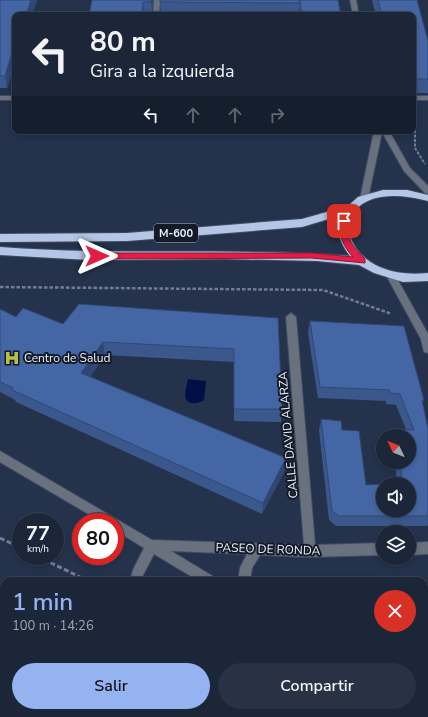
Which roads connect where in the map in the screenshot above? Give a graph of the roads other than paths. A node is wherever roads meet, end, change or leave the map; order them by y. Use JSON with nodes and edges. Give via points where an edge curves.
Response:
{"nodes":[{"id":1,"x":157,"y":0,"type":"edge"},
{"id":2,"x":353,"y":0,"type":"edge"},
{"id":3,"x":156,"y":12,"type":"edge"},
{"id":4,"x":355,"y":12,"type":"edge"},
{"id":5,"x":0,"y":98,"type":"edge"},
{"id":6,"x":12,"y":98,"type":"edge"},
{"id":7,"x":416,"y":98,"type":"edge"},
{"id":8,"x":428,"y":98,"type":"edge"},
{"id":9,"x":377,"y":134,"type":"edge"},
{"id":10,"x":387,"y":134,"type":"edge"},
{"id":11,"x":428,"y":191,"type":"edge"},
{"id":12,"x":428,"y":198,"type":"edge"},
{"id":13,"x":364,"y":199,"type":"junction"},
{"id":14,"x":350,"y":209,"type":"junction"},
{"id":15,"x":0,"y":238,"type":"edge"},
{"id":16,"x":0,"y":251,"type":"edge"},
{"id":17,"x":362,"y":261,"type":"junction"},
{"id":18,"x":391,"y":275,"type":"junction"},
{"id":19,"x":428,"y":277,"type":"edge"},
{"id":20,"x":291,"y":317,"type":"dead end"},
{"id":21,"x":428,"y":328,"type":"edge"},
{"id":22,"x":427,"y":344,"type":"edge"},
{"id":23,"x":0,"y":456,"type":"edge"},
{"id":24,"x":97,"y":513,"type":"edge"},
{"id":25,"x":124,"y":529,"type":"edge"},
{"id":26,"x":152,"y":545,"type":"junction"},
{"id":27,"x":428,"y":548,"type":"edge"},
{"id":28,"x":257,"y":549,"type":"junction"},
{"id":29,"x":376,"y":549,"type":"edge"},
{"id":30,"x":416,"y":549,"type":"edge"},
{"id":31,"x":310,"y":551,"type":"junction"},
{"id":32,"x":137,"y":577,"type":"edge"},
{"id":33,"x":204,"y":577,"type":"edge"},
{"id":34,"x":244,"y":577,"type":"edge"}],
"edges":[{"from":1,"to":3,"type":"street"},
{"from":2,"to":4,"type":"street"},
{"from":5,"to":6,"type":"street"},
{"from":7,"to":8,"type":"street"},
{"from":9,"to":13,"type":"street"},
{"from":10,"to":11,"type":"street","via":[[407,169]]},
{"from":12,"to":13,"type":"highway","number":"M-600","via":[[412,193],[386,192]]},
{"from":13,"to":14,"type":"highway","number":"M-600"},
{"from":14,"to":15,"type":"highway","number":"M-600","via":[[302,223],[127,237]]},
{"from":14,"to":17,"type":"highway","number":"M-600","via":[[344,221],[343,235],[349,248]]},
{"from":16,"to":17,"type":"highway","number":"M-600","via":[[51,256],[312,256]]},
{"from":17,"to":18,"type":"highway","number":"M-600"},
{"from":18,"to":19,"type":"highway","number":"M-600","via":[[407,278]]},
{"from":18,"to":22,"type":"street"},
{"from":20,"to":31,"type":"street","name":"CALLE DAVID ALARZA"},
{"from":21,"to":22,"type":"street"},
{"from":23,"to":24,"type":"street"},
{"from":25,"to":26,"type":"street"},
{"from":26,"to":28,"type":"street","name":"PASEO DE RONDA"},
{"from":26,"to":32,"type":"street"},
{"from":26,"to":33,"type":"street"},
{"from":27,"to":30,"type":"street"},
{"from":28,"to":31,"type":"street","name":"PASEO DE RONDA"},
{"from":28,"to":34,"type":"street","via":[[249,560]]},
{"from":29,"to":31,"type":"street","name":"PASEO DE RONDA"}]}
